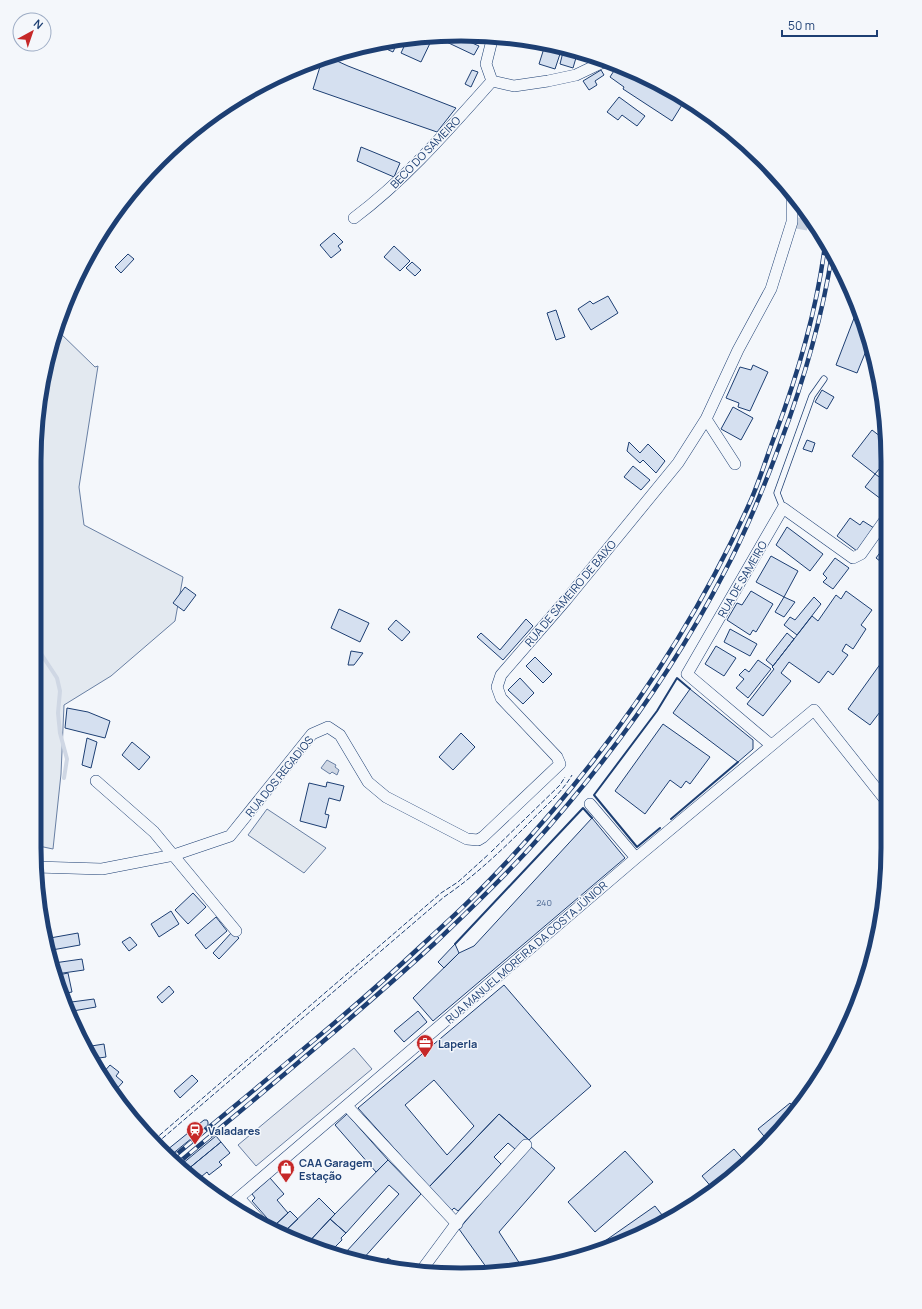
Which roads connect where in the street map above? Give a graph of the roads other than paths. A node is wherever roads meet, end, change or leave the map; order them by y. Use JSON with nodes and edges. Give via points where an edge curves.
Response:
{"nodes":[{"id":1,"x":491,"y":42,"type":"edge"},
{"id":2,"x":599,"y":64,"type":"edge"},
{"id":3,"x":492,"y":81,"type":"junction"},
{"id":4,"x":793,"y":203,"type":"edge"},
{"id":5,"x":354,"y":218,"type":"dead end"},
{"id":6,"x":824,"y":379,"type":"dead end"},
{"id":7,"x":706,"y":419,"type":"junction"},
{"id":8,"x":735,"y":464,"type":"dead end"},
{"id":9,"x":783,"y":508,"type":"junction"},
{"id":10,"x":881,"y":526,"type":"edge"},
{"id":11,"x":771,"y":745,"type":"junction"},
{"id":12,"x":560,"y":764,"type":"joint"},
{"id":13,"x":96,"y":781,"type":"dead end"},
{"id":14,"x":881,"y":794,"type":"edge"},
{"id":15,"x":590,"y":804,"type":"dead end"},
{"id":16,"x":174,"y":855,"type":"junction"},
{"id":17,"x":636,"y":858,"type":"junction"},
{"id":18,"x":42,"y":867,"type":"edge"},
{"id":19,"x":236,"y":931,"type":"dead end"},
{"id":20,"x":347,"y":1106,"type":"junction"},
{"id":21,"x":526,"y":1145,"type":"dead end"},
{"id":22,"x":239,"y":1198,"type":"junction"},
{"id":23,"x":235,"y":1201,"type":"edge"},
{"id":24,"x":253,"y":1213,"type":"edge"},
{"id":25,"x":458,"y":1224,"type":"junction"},
{"id":26,"x":425,"y":1266,"type":"edge"}],
"edges":[{"from":1,"to":3,"type":"street","via":[[486,64]]},
{"from":2,"to":3,"type":"street","via":[[576,75],[548,81],[514,86]]},
{"from":3,"to":5,"type":"street","name":"BECO DO SAMEIRO","via":[[422,158],[378,200]]},
{"from":4,"to":7,"type":"street","name":"RUA DE SAMEIRO DE BAIXO","via":[[794,222],[771,288],[738,350]]},
{"from":6,"to":9,"type":"lane","via":[[812,396],[777,493]]},
{"from":7,"to":8,"type":"street"},
{"from":7,"to":12,"type":"street","name":"RUA DE SAMEIRO DE BAIXO","via":[[673,469],[501,675],[497,686],[501,698],[557,757]]},
{"from":9,"to":10,"type":"street","via":[[853,558],[861,554]]},
{"from":9,"to":11,"type":"street","name":"RUA DE SAMEIRO","via":[[687,674]]},
{"from":11,"to":14,"type":"street","name":"RUA MANUEL MOREIRA DA COSTA JÚNIOR","via":[[814,710]]},
{"from":11,"to":17,"type":"street","name":"RUA MANUEL MOREIRA DA COSTA JÚNIOR"},
{"from":12,"to":16,"type":"street","name":"RUA DOS REGADIOS","via":[[483,837],[478,840],[467,840],[386,797],[368,782],[340,735],[328,727],[312,734],[230,836]]},
{"from":13,"to":16,"type":"street","via":[[154,832]]},
{"from":15,"to":17,"type":"street"},
{"from":16,"to":18,"type":"street","name":"RUA DOS REGADIOS","via":[[102,869]]},
{"from":16,"to":19,"type":"street"},
{"from":17,"to":20,"type":"street","name":"RUA MANUEL MOREIRA DA COSTA JÚNIOR"},
{"from":20,"to":22,"type":"street","name":"RUA MANUEL MOREIRA DA COSTA JÚNIOR"},
{"from":20,"to":25,"type":"street"},
{"from":21,"to":25,"type":"street","via":[[461,1217]]},
{"from":22,"to":23,"type":"street","name":"RUA MANUEL MOREIRA DA COSTA JÚNIOR"},
{"from":22,"to":24,"type":"street"},
{"from":25,"to":26,"type":"street"}]}
